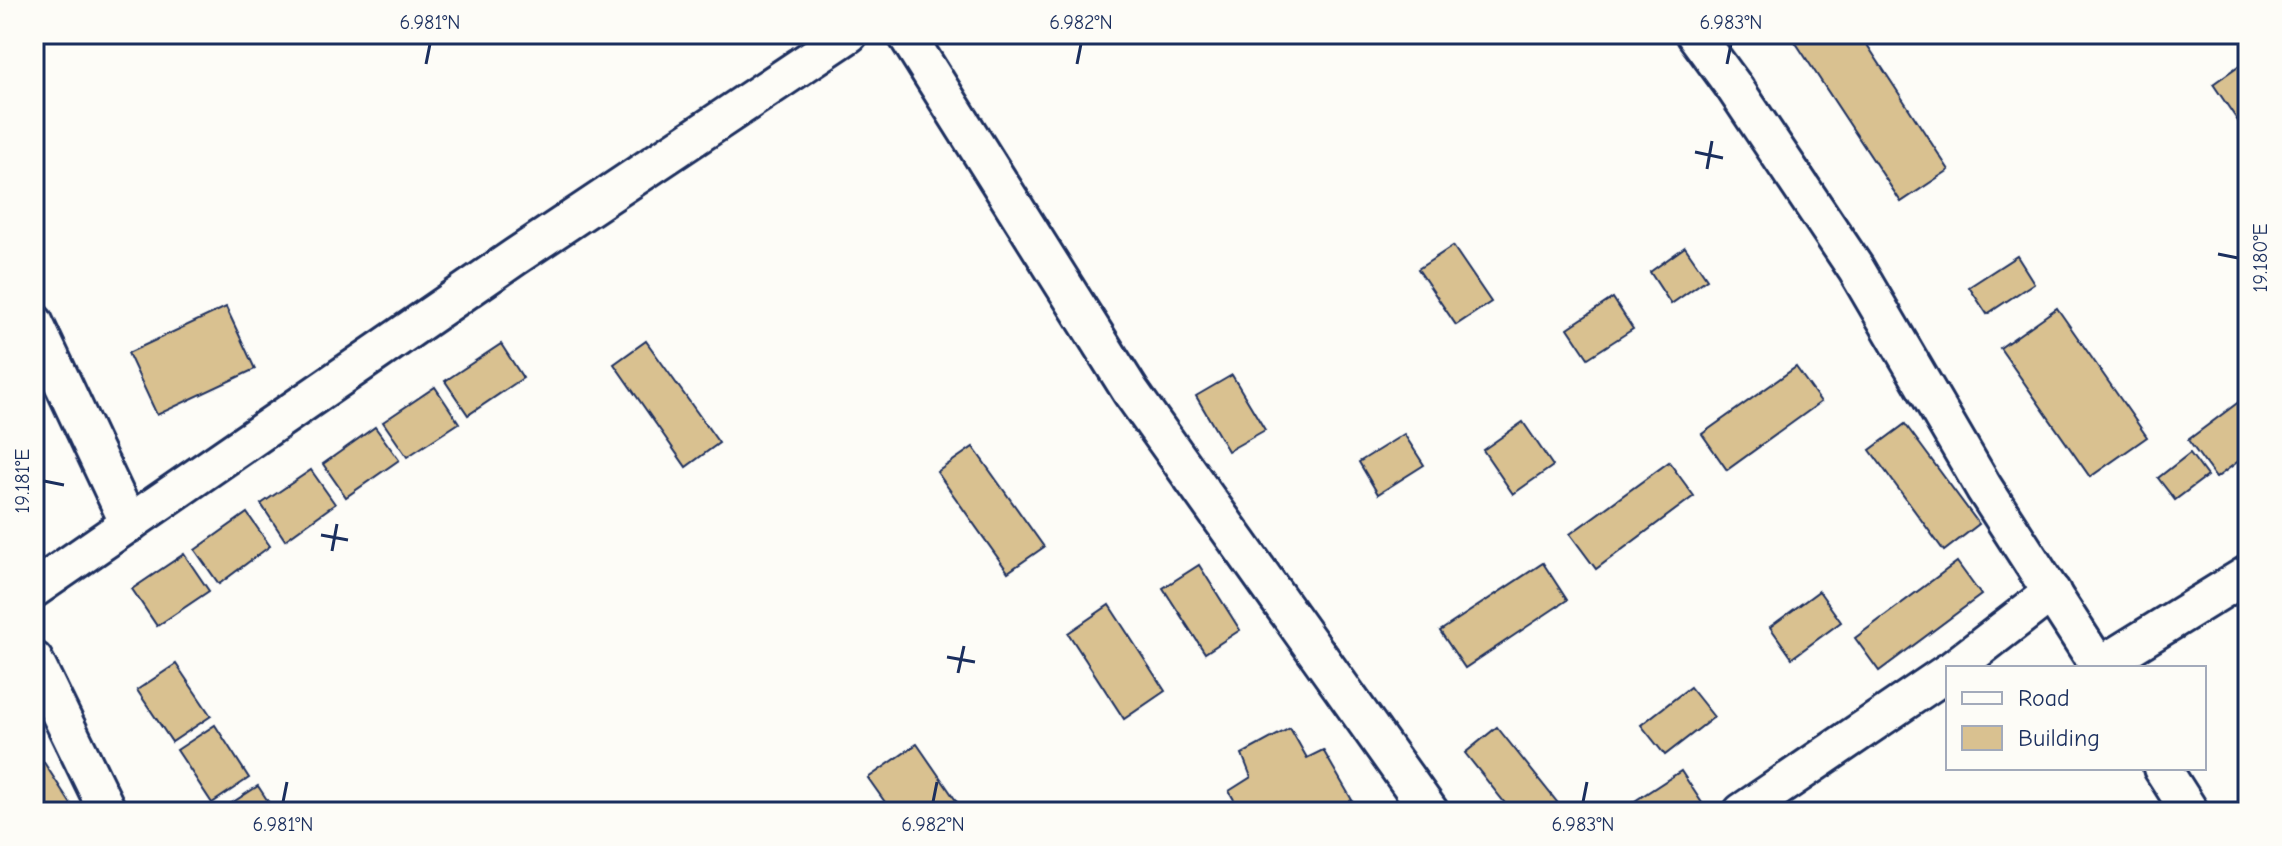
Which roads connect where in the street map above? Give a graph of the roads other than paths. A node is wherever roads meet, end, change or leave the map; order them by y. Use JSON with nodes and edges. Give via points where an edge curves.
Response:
{"nodes":[{"id":1,"x":849,"y":34,"type":"edge"},
{"id":2,"x":906,"y":34,"type":"edge"},
{"id":3,"x":1695,"y":34,"type":"edge"},
{"id":4,"x":34,"y":322,"type":"edge"},
{"id":5,"x":129,"y":524,"type":"junction"},
{"id":6,"x":2248,"y":574,"type":"edge"},
{"id":7,"x":34,"y":589,"type":"edge"},
{"id":8,"x":2052,"y":592,"type":"junction"},
{"id":9,"x":34,"y":660,"type":"edge"},
{"id":10,"x":1957,"y":666,"type":"edge"},
{"id":11,"x":2098,"y":666,"type":"edge"},
{"id":12,"x":2101,"y":666,"type":"edge"},
{"id":13,"x":1946,"y":673,"type":"edge"},
{"id":14,"x":2163,"y":770,"type":"edge"},
{"id":15,"x":108,"y":812,"type":"edge"},
{"id":16,"x":1430,"y":812,"type":"edge"},
{"id":17,"x":1742,"y":812,"type":"edge"},
{"id":18,"x":2190,"y":812,"type":"edge"}],
"edges":[{"from":1,"to":5,"type":"street"},
{"from":2,"to":16,"type":"street","via":[[1131,392]]},
{"from":3,"to":8,"type":"street","via":[[1856,269],[1984,488]]},
{"from":4,"to":5,"type":"street"},
{"from":5,"to":7,"type":"street"},
{"from":6,"to":12,"type":"street"},
{"from":8,"to":10,"type":"street"},
{"from":8,"to":11,"type":"street"},
{"from":9,"to":15,"type":"street"},
{"from":13,"to":17,"type":"street"},
{"from":14,"to":18,"type":"street"}]}
